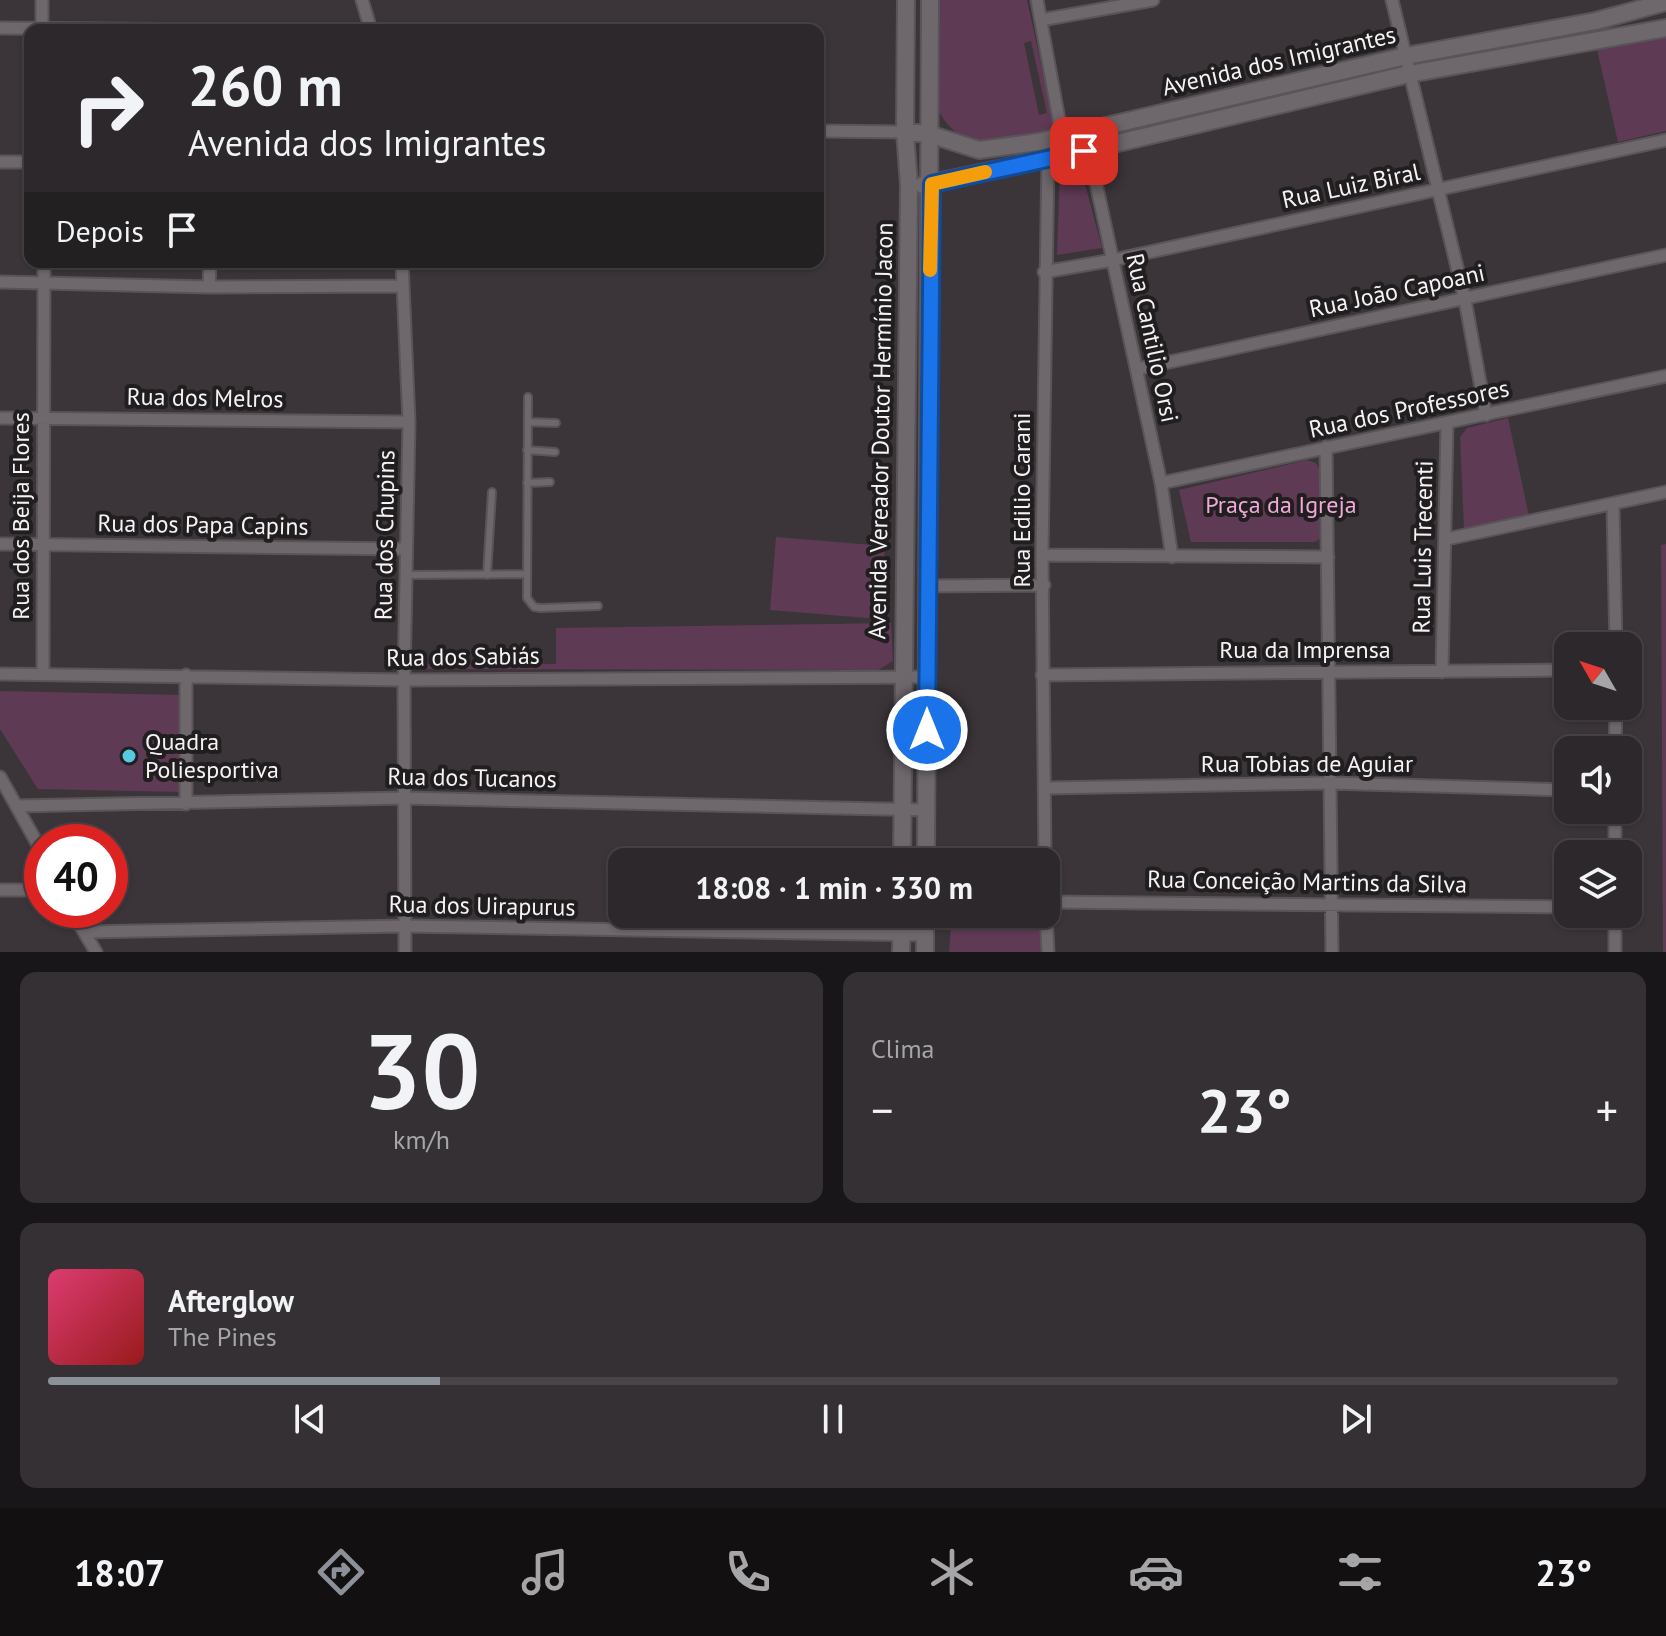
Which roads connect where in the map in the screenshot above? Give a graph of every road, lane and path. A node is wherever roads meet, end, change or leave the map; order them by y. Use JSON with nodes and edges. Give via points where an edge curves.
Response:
{"nodes":[{"id":1,"x":42,"y":0,"type":"edge"},
{"id":2,"x":362,"y":0,"type":"edge"},
{"id":3,"x":906,"y":0,"type":"edge"},
{"id":4,"x":930,"y":0,"type":"edge"},
{"id":5,"x":1037,"y":0,"type":"edge"},
{"id":6,"x":1153,"y":0,"type":"edge"},
{"id":7,"x":1392,"y":0,"type":"edge"},
{"id":8,"x":1666,"y":2,"type":"edge"},
{"id":9,"x":1041,"y":20,"type":"junction"},
{"id":10,"x":42,"y":24,"type":"edge"},
{"id":11,"x":369,"y":24,"type":"edge"},
{"id":12,"x":0,"y":28,"type":"edge"},
{"id":13,"x":1666,"y":28,"type":"edge"},
{"id":14,"x":24,"y":29,"type":"edge"},
{"id":15,"x":1406,"y":56,"type":"junction"},
{"id":16,"x":1409,"y":74,"type":"junction"},
{"id":17,"x":824,"y":131,"type":"edge"},
{"id":18,"x":905,"y":132,"type":"junction"},
{"id":19,"x":929,"y":134,"type":"junction"},
{"id":20,"x":1063,"y":136,"type":"junction"},
{"id":21,"x":1666,"y":140,"type":"edge"},
{"id":22,"x":1084,"y":151,"type":"junction"},
{"id":23,"x":1047,"y":158,"type":"junction"},
{"id":24,"x":0,"y":162,"type":"edge"},
{"id":25,"x":24,"y":162,"type":"edge"},
{"id":26,"x":932,"y":184,"type":"junction"},
{"id":27,"x":909,"y":185,"type":"junction"},
{"id":28,"x":1436,"y":189,"type":"junction"},
{"id":29,"x":1666,"y":255,"type":"edge"},
{"id":30,"x":1113,"y":260,"type":"junction"},
{"id":31,"x":44,"y":268,"type":"edge"},
{"id":32,"x":210,"y":268,"type":"edge"},
{"id":33,"x":402,"y":268,"type":"edge"},
{"id":34,"x":1044,"y":272,"type":"junction"},
{"id":35,"x":0,"y":282,"type":"edge"},
{"id":36,"x":43,"y":282,"type":"junction"},
{"id":37,"x":401,"y":286,"type":"junction"},
{"id":38,"x":209,"y":287,"type":"junction"},
{"id":39,"x":1465,"y":300,"type":"junction"},
{"id":40,"x":1137,"y":369,"type":"junction"},
{"id":41,"x":1666,"y":376,"type":"edge"},
{"id":42,"x":528,"y":397,"type":"dead end"},
{"id":43,"x":1486,"y":415,"type":"junction"},
{"id":44,"x":0,"y":418,"type":"edge"},
{"id":45,"x":43,"y":418,"type":"junction"},
{"id":46,"x":409,"y":422,"type":"junction"},
{"id":47,"x":528,"y":422,"type":"junction"},
{"id":48,"x":556,"y":423,"type":"dead end"},
{"id":49,"x":1447,"y":423,"type":"junction"},
{"id":50,"x":1326,"y":447,"type":"junction"},
{"id":51,"x":527,"y":450,"type":"junction"},
{"id":52,"x":555,"y":452,"type":"dead end"},
{"id":53,"x":550,"y":482,"type":"dead end"},
{"id":54,"x":527,"y":483,"type":"junction"},
{"id":55,"x":1161,"y":483,"type":"junction"},
{"id":56,"x":492,"y":492,"type":"dead end"},
{"id":57,"x":1666,"y":492,"type":"edge"},
{"id":58,"x":1613,"y":506,"type":"junction"},
{"id":59,"x":1447,"y":539,"type":"junction"},
{"id":60,"x":0,"y":544,"type":"edge"},
{"id":61,"x":42,"y":544,"type":"junction"},
{"id":62,"x":406,"y":549,"type":"junction"},
{"id":63,"x":1042,"y":555,"type":"junction"},
{"id":64,"x":1172,"y":557,"type":"junction"},
{"id":65,"x":1328,"y":557,"type":"junction"},
{"id":66,"x":525,"y":574,"type":"junction"},
{"id":67,"x":406,"y":575,"type":"junction"},
{"id":68,"x":487,"y":575,"type":"junction"},
{"id":69,"x":1044,"y":585,"type":"junction"},
{"id":70,"x":928,"y":586,"type":"junction"},
{"id":71,"x":598,"y":606,"type":"dead end"},
{"id":72,"x":1616,"y":632,"type":"edge"},
{"id":73,"x":1554,"y":670,"type":"edge"},
{"id":74,"x":1329,"y":672,"type":"junction"},
{"id":75,"x":1442,"y":672,"type":"junction"},
{"id":76,"x":0,"y":674,"type":"edge"},
{"id":77,"x":43,"y":674,"type":"junction"},
{"id":78,"x":186,"y":675,"type":"junction"},
{"id":79,"x":1042,"y":675,"type":"junction"},
{"id":80,"x":927,"y":677,"type":"junction"},
{"id":81,"x":901,"y":679,"type":"junction"},
{"id":82,"x":404,"y":680,"type":"junction"},
{"id":83,"x":0,"y":777,"type":"edge"},
{"id":84,"x":1329,"y":783,"type":"junction"},
{"id":85,"x":1046,"y":788,"type":"junction"},
{"id":86,"x":1554,"y":790,"type":"edge"},
{"id":87,"x":404,"y":798,"type":"junction"},
{"id":88,"x":186,"y":804,"type":"junction"},
{"id":89,"x":17,"y":806,"type":"junction"},
{"id":90,"x":902,"y":807,"type":"junction"},
{"id":91,"x":927,"y":810,"type":"junction"},
{"id":92,"x":27,"y":824,"type":"edge"},
{"id":93,"x":902,"y":848,"type":"edge"},
{"id":94,"x":926,"y":848,"type":"edge"},
{"id":95,"x":1045,"y":848,"type":"edge"},
{"id":96,"x":0,"y":890,"type":"edge"},
{"id":97,"x":24,"y":890,"type":"edge"},
{"id":98,"x":1060,"y":902,"type":"edge"},
{"id":99,"x":1331,"y":903,"type":"junction"},
{"id":100,"x":1554,"y":907,"type":"edge"},
{"id":101,"x":404,"y":926,"type":"junction"},
{"id":102,"x":82,"y":928,"type":"edge"},
{"id":103,"x":925,"y":928,"type":"edge"},
{"id":104,"x":1047,"y":928,"type":"edge"},
{"id":105,"x":1615,"y":928,"type":"edge"},
{"id":106,"x":85,"y":932,"type":"junction"},
{"id":107,"x":925,"y":935,"type":"junction"},
{"id":108,"x":902,"y":944,"type":"edge"},
{"id":109,"x":96,"y":952,"type":"edge"},
{"id":110,"x":405,"y":952,"type":"edge"},
{"id":111,"x":925,"y":952,"type":"edge"},
{"id":112,"x":1048,"y":952,"type":"edge"},
{"id":113,"x":1332,"y":952,"type":"edge"},
{"id":114,"x":1615,"y":952,"type":"edge"}],
"edges":[{"from":1,"to":10,"type":"street"},
{"from":2,"to":11,"type":"street"},
{"from":3,"to":18,"type":"street","name":"Avenida Vereador Doutor Hermínio Jacon"},
{"from":4,"to":19,"type":"street","name":"Avenida Vereador Doutor Hermínio Jacon"},
{"from":5,"to":9,"type":"street"},
{"from":6,"to":9,"type":"street"},
{"from":7,"to":15,"type":"street"},
{"from":8,"to":15,"type":"street","name":"Avenida dos Imigrantes","via":[[1596,21]]},
{"from":9,"to":20,"type":"street"},
{"from":12,"to":14,"type":"street"},
{"from":13,"to":16,"type":"street","name":"Avenida dos Imigrantes"},
{"from":15,"to":16,"type":"street"},
{"from":15,"to":20,"type":"street","name":"Avenida dos Imigrantes"},
{"from":16,"to":22,"type":"street","name":"Avenida dos Imigrantes"},
{"from":16,"to":28,"type":"street"},
{"from":17,"to":18,"type":"street"},
{"from":18,"to":19,"type":"street","name":"Avenida dos Imigrantes"},
{"from":18,"to":27,"type":"street","name":"Avenida Vereador Doutor Hermínio Jacon"},
{"from":19,"to":20,"type":"street","name":"Avenida dos Imigrantes","via":[[979,150]]},
{"from":19,"to":26,"type":"street","name":"Avenida Vereador Doutor Hermínio Jacon"},
{"from":20,"to":22,"type":"street","name":"Rua Cantilio Orsi"},
{"from":20,"to":23,"type":"street","name":"Rua Edilio Carani"},
{"from":21,"to":28,"type":"street","name":"Rua Luiz Biral"},
{"from":22,"to":23,"type":"street","name":"Avenida dos Imigrantes"},
{"from":22,"to":30,"type":"street","name":"Rua Cantilio Orsi"},
{"from":23,"to":26,"type":"street","name":"Avenida dos Imigrantes"},
{"from":23,"to":34,"type":"street","name":"Rua Edilio Carani"},
{"from":24,"to":25,"type":"street"},
{"from":26,"to":27,"type":"street","name":"Avenida dos Imigrantes"},
{"from":26,"to":70,"type":"street","name":"Avenida Vereador Doutor Hermínio Jacon"},
{"from":27,"to":81,"type":"street","name":"Avenida Vereador Doutor Hermínio Jacon"},
{"from":28,"to":30,"type":"street","name":"Rua Luiz Biral"},
{"from":28,"to":39,"type":"street"},
{"from":29,"to":39,"type":"street","name":"Rua João Capoani"},
{"from":30,"to":34,"type":"street","name":"Rua Luiz Biral"},
{"from":30,"to":40,"type":"street","name":"Rua Cantilio Orsi"},
{"from":31,"to":36,"type":"street","name":"Rua dos Beija Flores"},
{"from":32,"to":38,"type":"street"},
{"from":33,"to":37,"type":"street","name":"Rua dos Chupins"},
{"from":34,"to":63,"type":"street","name":"Rua Edilio Carani"},
{"from":35,"to":36,"type":"street"},
{"from":36,"to":38,"type":"street"},
{"from":36,"to":45,"type":"street","name":"Rua dos Beija Flores"},
{"from":37,"to":38,"type":"street"},
{"from":37,"to":46,"type":"street","name":"Rua dos Chupins"},
{"from":39,"to":40,"type":"street","name":"Rua João Capoani"},
{"from":39,"to":43,"type":"street"},
{"from":40,"to":55,"type":"street","name":"Rua Cantilio Orsi"},
{"from":41,"to":43,"type":"street","name":"Rua dos Professores"},
{"from":42,"to":47,"type":"lane"},
{"from":43,"to":49,"type":"street","name":"Rua dos Professores"},
{"from":44,"to":45,"type":"street","name":"Rua dos Melros"},
{"from":45,"to":46,"type":"street","name":"Rua dos Melros"},
{"from":45,"to":61,"type":"street","name":"Rua dos Beija Flores"},
{"from":46,"to":62,"type":"street","name":"Rua dos Chupins"},
{"from":47,"to":48,"type":"lane"},
{"from":47,"to":51,"type":"lane"},
{"from":49,"to":50,"type":"street","name":"Rua dos Professores"},
{"from":49,"to":59,"type":"street","name":"Rua Luis Trecenti"},
{"from":50,"to":55,"type":"street","name":"Rua dos Professores"},
{"from":50,"to":65,"type":"street"},
{"from":51,"to":52,"type":"lane"},
{"from":51,"to":54,"type":"lane"},
{"from":53,"to":54,"type":"lane"},
{"from":54,"to":66,"type":"lane"},
{"from":55,"to":64,"type":"street","name":"Rua Cantilio Orsi"},
{"from":56,"to":68,"type":"lane"},
{"from":57,"to":58,"type":"street"},
{"from":58,"to":59,"type":"street"},
{"from":58,"to":72,"type":"street"},
{"from":59,"to":75,"type":"street","name":"Rua Luis Trecenti"},
{"from":60,"to":61,"type":"street","name":"Rua dos Papa Capins"},
{"from":61,"to":62,"type":"street","name":"Rua dos Papa Capins"},
{"from":61,"to":77,"type":"street","name":"Rua dos Beija Flores"},
{"from":62,"to":67,"type":"street","name":"Rua dos Chupins"},
{"from":63,"to":64,"type":"street"},
{"from":63,"to":69,"type":"street","name":"Rua Edilio Carani"},
{"from":64,"to":65,"type":"street"},
{"from":65,"to":74,"type":"street"},
{"from":66,"to":68,"type":"lane"},
{"from":66,"to":71,"type":"lane","via":[[527,598],[534,607]]},
{"from":67,"to":68,"type":"lane"},
{"from":67,"to":82,"type":"street","name":"Rua dos Chupins"},
{"from":69,"to":70,"type":"street"},
{"from":69,"to":79,"type":"street","name":"Rua Edilio Carani"},
{"from":70,"to":80,"type":"street","name":"Avenida Vereador Doutor Hermínio Jacon"},
{"from":73,"to":75,"type":"street","name":"Rua da Imprensa"},
{"from":74,"to":75,"type":"street","name":"Rua da Imprensa"},
{"from":74,"to":79,"type":"street","name":"Rua da Imprensa"},
{"from":74,"to":84,"type":"street"},
{"from":76,"to":77,"type":"street","name":"Rua dos Sabiás"},
{"from":77,"to":78,"type":"street","name":"Rua dos Sabiás"},
{"from":78,"to":82,"type":"street","name":"Rua dos Sabiás"},
{"from":78,"to":88,"type":"street"},
{"from":79,"to":85,"type":"street","name":"Rua Edilio Carani"},
{"from":80,"to":81,"type":"street","name":"Rua dos Sabiás"},
{"from":80,"to":91,"type":"street","name":"Avenida Vereador Doutor Hermínio Jacon"},
{"from":81,"to":82,"type":"street","name":"Rua dos Sabiás"},
{"from":81,"to":90,"type":"street","name":"Avenida Vereador Doutor Hermínio Jacon"},
{"from":82,"to":87,"type":"street","name":"Rua dos Chupins"},
{"from":83,"to":89,"type":"street"},
{"from":84,"to":85,"type":"street","name":"Rua Tobias de Aguiar"},
{"from":84,"to":86,"type":"street","name":"Rua Tobias de Aguiar"},
{"from":84,"to":99,"type":"street"},
{"from":85,"to":95,"type":"street","name":"Rua Edilio Carani"},
{"from":87,"to":88,"type":"street","name":"Rua dos Tucanos"},
{"from":87,"to":90,"type":"street","name":"Rua dos Tucanos"},
{"from":87,"to":101,"type":"street","name":"Rua dos Chupins"},
{"from":88,"to":89,"type":"street","name":"Rua dos Tucanos"},
{"from":89,"to":92,"type":"street"},
{"from":90,"to":91,"type":"street","name":"Rua dos Tucanos"},
{"from":90,"to":93,"type":"street","name":"Avenida Vereador Doutor Hermínio Jacon"},
{"from":91,"to":94,"type":"street","name":"Avenida Vereador Doutor Hermínio Jacon"},
{"from":96,"to":97,"type":"street"},
{"from":98,"to":99,"type":"street","name":"Rua Conceição Martins da Silva"},
{"from":99,"to":100,"type":"street","name":"Rua Conceição Martins da Silva"},
{"from":99,"to":113,"type":"street"},
{"from":101,"to":106,"type":"street","name":"Rua dos Uirapurus"},
{"from":101,"to":108,"type":"street","name":"Rua dos Uirapurus"},
{"from":101,"to":110,"type":"street","name":"Rua dos Chupins"},
{"from":102,"to":106,"type":"street"},
{"from":103,"to":107,"type":"street"},
{"from":104,"to":112,"type":"street"},
{"from":105,"to":114,"type":"street"},
{"from":106,"to":109,"type":"street"},
{"from":107,"to":108,"type":"street","name":"Rua dos Uirapurus"},
{"from":107,"to":111,"type":"street"}]}
